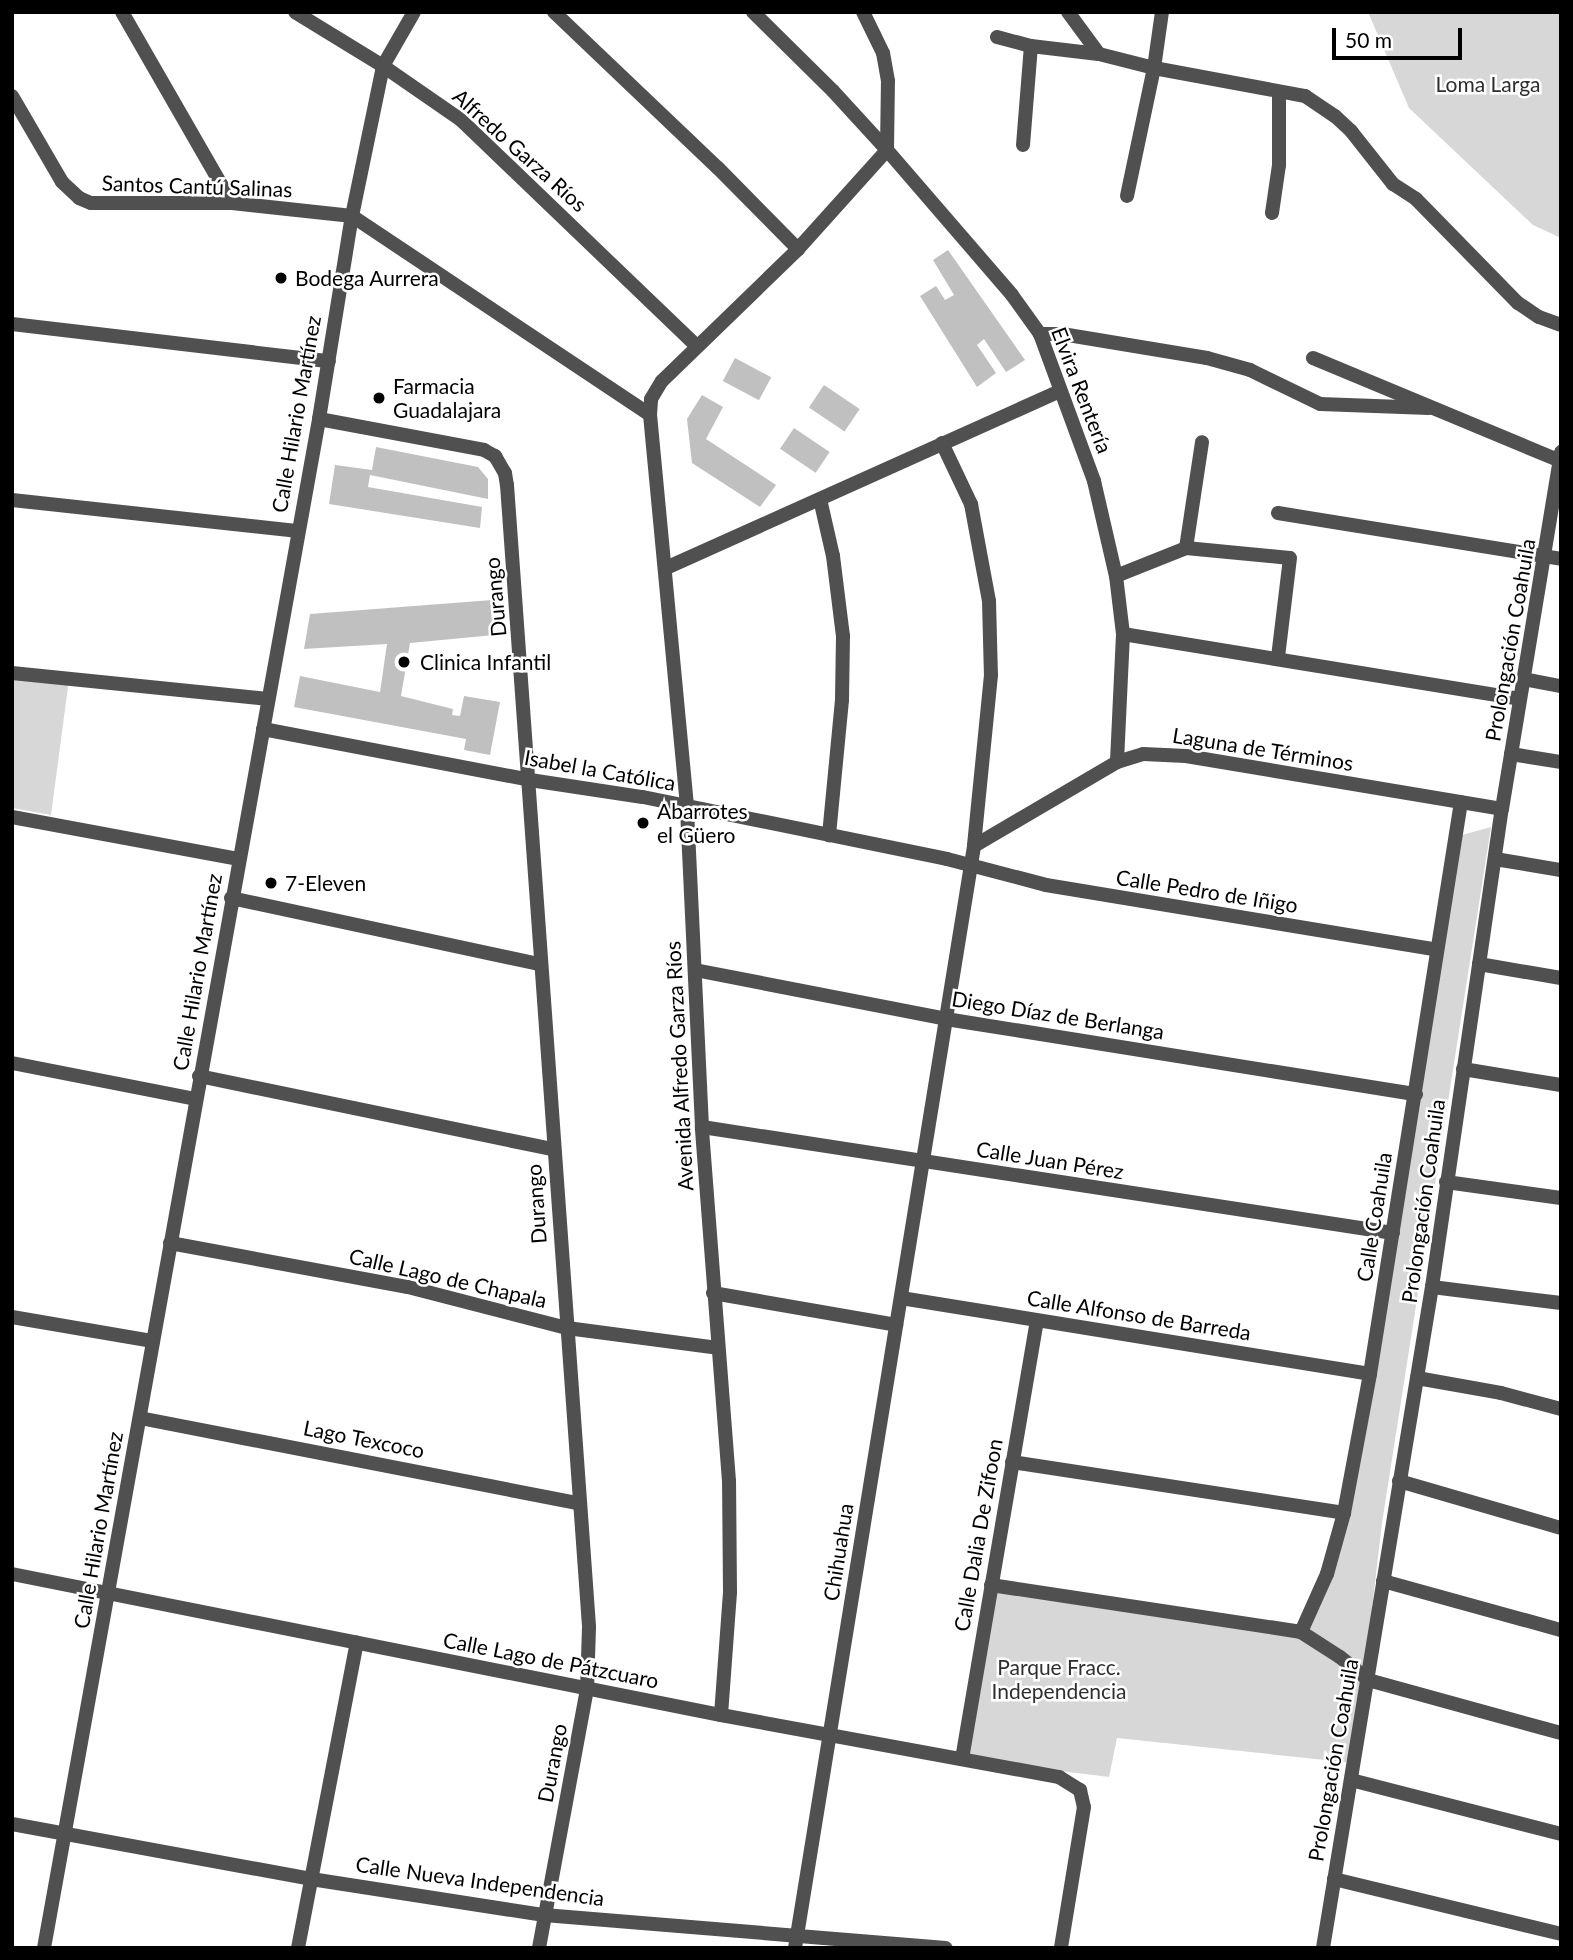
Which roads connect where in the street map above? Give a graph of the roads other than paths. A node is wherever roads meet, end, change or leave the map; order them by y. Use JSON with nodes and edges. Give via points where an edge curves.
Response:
{"nodes":[{"id":1,"x":122,"y":12,"type":"edge"},
{"id":2,"x":295,"y":12,"type":"edge"},
{"id":3,"x":414,"y":12,"type":"edge"},
{"id":4,"x":554,"y":12,"type":"edge"},
{"id":5,"x":753,"y":12,"type":"edge"},
{"id":6,"x":863,"y":12,"type":"edge"},
{"id":7,"x":1068,"y":12,"type":"edge"},
{"id":8,"x":1162,"y":12,"type":"edge"},
{"id":9,"x":997,"y":37,"type":"dead end"},
{"id":10,"x":1031,"y":46,"type":"junction"},
{"id":11,"x":1099,"y":54,"type":"junction"},
{"id":12,"x":383,"y":66,"type":"junction"},
{"id":13,"x":1154,"y":68,"type":"junction"},
{"id":14,"x":1279,"y":92,"type":"junction"},
{"id":15,"x":12,"y":96,"type":"edge"},
{"id":16,"x":1023,"y":145,"type":"dead end"},
{"id":17,"x":887,"y":150,"type":"junction"},
{"id":18,"x":1127,"y":196,"type":"dead end"},
{"id":19,"x":233,"y":203,"type":"junction"},
{"id":20,"x":1272,"y":213,"type":"dead end"},
{"id":21,"x":352,"y":216,"type":"junction"},
{"id":22,"x":798,"y":248,"type":"junction"},
{"id":23,"x":12,"y":324,"type":"edge"},
{"id":24,"x":1561,"y":325,"type":"edge"},
{"id":25,"x":1040,"y":334,"type":"junction"},
{"id":26,"x":697,"y":346,"type":"junction"},
{"id":27,"x":1313,"y":359,"type":"dead end"},
{"id":28,"x":328,"y":360,"type":"junction"},
{"id":29,"x":1059,"y":391,"type":"junction"},
{"id":30,"x":1429,"y":408,"type":"junction"},
{"id":31,"x":650,"y":415,"type":"junction"},
{"id":32,"x":319,"y":419,"type":"junction"},
{"id":33,"x":1202,"y":442,"type":"dead end"},
{"id":34,"x":942,"y":443,"type":"junction"},
{"id":35,"x":1560,"y":457,"type":"edge"},
{"id":36,"x":820,"y":499,"type":"junction"},
{"id":37,"x":12,"y":500,"type":"edge"},
{"id":38,"x":1278,"y":513,"type":"dead end"},
{"id":39,"x":296,"y":531,"type":"junction"},
{"id":40,"x":1186,"y":548,"type":"junction"},
{"id":41,"x":1553,"y":558,"type":"edge"},
{"id":42,"x":666,"y":568,"type":"junction"},
{"id":43,"x":1116,"y":576,"type":"junction"},
{"id":44,"x":1123,"y":634,"type":"junction"},
{"id":45,"x":1278,"y":657,"type":"junction"},
{"id":46,"x":12,"y":673,"type":"edge"},
{"id":47,"x":1524,"y":679,"type":"junction"},
{"id":48,"x":1561,"y":686,"type":"edge"},
{"id":49,"x":268,"y":699,"type":"junction"},
{"id":50,"x":1520,"y":699,"type":"junction"},
{"id":51,"x":263,"y":729,"type":"junction"},
{"id":52,"x":1511,"y":754,"type":"junction"},
{"id":53,"x":1117,"y":762,"type":"junction"},
{"id":54,"x":1561,"y":762,"type":"edge"},
{"id":55,"x":530,"y":780,"type":"junction"},
{"id":56,"x":1461,"y":802,"type":"junction"},
{"id":57,"x":687,"y":806,"type":"junction"},
{"id":58,"x":1502,"y":809,"type":"junction"},
{"id":59,"x":12,"y":817,"type":"edge"},
{"id":60,"x":829,"y":835,"type":"junction"},
{"id":61,"x":974,"y":845,"type":"junction"},
{"id":62,"x":239,"y":859,"type":"junction"},
{"id":63,"x":1496,"y":859,"type":"junction"},
{"id":64,"x":971,"y":865,"type":"junction"},
{"id":65,"x":1561,"y":870,"type":"edge"},
{"id":66,"x":231,"y":898,"type":"junction"},
{"id":67,"x":1437,"y":950,"type":"junction"},
{"id":68,"x":540,"y":964,"type":"junction"},
{"id":69,"x":1479,"y":964,"type":"junction"},
{"id":70,"x":695,"y":970,"type":"junction"},
{"id":71,"x":1561,"y":978,"type":"edge"},
{"id":72,"x":946,"y":1019,"type":"junction"},
{"id":73,"x":12,"y":1063,"type":"edge"},
{"id":74,"x":1463,"y":1069,"type":"junction"},
{"id":75,"x":199,"y":1076,"type":"junction"},
{"id":76,"x":1561,"y":1085,"type":"edge"},
{"id":77,"x":1416,"y":1094,"type":"junction"},
{"id":78,"x":195,"y":1099,"type":"junction"},
{"id":79,"x":702,"y":1127,"type":"junction"},
{"id":80,"x":553,"y":1149,"type":"junction"},
{"id":81,"x":923,"y":1162,"type":"junction"},
{"id":82,"x":1446,"y":1182,"type":"junction"},
{"id":83,"x":1561,"y":1198,"type":"edge"},
{"id":84,"x":1393,"y":1233,"type":"junction"},
{"id":85,"x":170,"y":1243,"type":"junction"},
{"id":86,"x":1432,"y":1287,"type":"junction"},
{"id":87,"x":713,"y":1293,"type":"junction"},
{"id":88,"x":901,"y":1298,"type":"junction"},
{"id":89,"x":1561,"y":1303,"type":"edge"},
{"id":90,"x":12,"y":1317,"type":"edge"},
{"id":91,"x":1037,"y":1320,"type":"junction"},
{"id":92,"x":896,"y":1325,"type":"junction"},
{"id":93,"x":567,"y":1328,"type":"junction"},
{"id":94,"x":153,"y":1342,"type":"junction"},
{"id":95,"x":718,"y":1348,"type":"junction"},
{"id":96,"x":1370,"y":1374,"type":"junction"},
{"id":97,"x":1417,"y":1378,"type":"junction"},
{"id":98,"x":1561,"y":1409,"type":"edge"},
{"id":99,"x":140,"y":1418,"type":"junction"},
{"id":100,"x":1012,"y":1462,"type":"junction"},
{"id":101,"x":1399,"y":1481,"type":"junction"},
{"id":102,"x":579,"y":1503,"type":"junction"},
{"id":103,"x":1344,"y":1513,"type":"junction"},
{"id":104,"x":1561,"y":1528,"type":"edge"},
{"id":105,"x":12,"y":1574,"type":"edge"},
{"id":106,"x":1383,"y":1581,"type":"junction"},
{"id":107,"x":991,"y":1585,"type":"junction"},
{"id":108,"x":107,"y":1593,"type":"junction"},
{"id":109,"x":1561,"y":1630,"type":"edge"},
{"id":110,"x":1301,"y":1632,"type":"junction"},
{"id":111,"x":357,"y":1643,"type":"junction"},
{"id":112,"x":1368,"y":1680,"type":"junction"},
{"id":113,"x":587,"y":1689,"type":"junction"},
{"id":114,"x":721,"y":1715,"type":"junction"},
{"id":115,"x":1561,"y":1733,"type":"edge"},
{"id":116,"x":830,"y":1735,"type":"junction"},
{"id":117,"x":962,"y":1759,"type":"junction"},
{"id":118,"x":1351,"y":1780,"type":"junction"},
{"id":119,"x":12,"y":1824,"type":"edge"},
{"id":120,"x":64,"y":1833,"type":"junction"},
{"id":121,"x":1561,"y":1834,"type":"edge"},
{"id":122,"x":311,"y":1879,"type":"junction"},
{"id":123,"x":1334,"y":1879,"type":"junction"},
{"id":124,"x":544,"y":1915,"type":"junction"},
{"id":125,"x":1561,"y":1934,"type":"edge"},
{"id":126,"x":796,"y":1941,"type":"edge"},
{"id":127,"x":44,"y":1948,"type":"edge"},
{"id":128,"x":298,"y":1948,"type":"edge"},
{"id":129,"x":539,"y":1948,"type":"edge"},
{"id":130,"x":946,"y":1948,"type":"edge"},
{"id":131,"x":1060,"y":1948,"type":"edge"},
{"id":132,"x":1323,"y":1948,"type":"edge"}],
"edges":[{"from":1,"to":19,"type":"street"},
{"from":2,"to":12,"type":"street","name":"Alfredo Garza Ríos"},
{"from":3,"to":12,"type":"street","name":"Calle Hilario Martínez"},
{"from":4,"to":22,"type":"street"},
{"from":5,"to":17,"type":"street","name":"Elvira Rentería"},
{"from":6,"to":17,"type":"street","via":[[883,53],[888,81]]},
{"from":7,"to":11,"type":"street"},
{"from":8,"to":13,"type":"street"},
{"from":9,"to":10,"type":"street"},
{"from":10,"to":11,"type":"street"},
{"from":10,"to":16,"type":"street"},
{"from":11,"to":13,"type":"street"},
{"from":12,"to":21,"type":"street","name":"Calle Hilario Martínez"},
{"from":12,"to":26,"type":"street","name":"Alfredo Garza Ríos","via":[[461,120]]},
{"from":13,"to":14,"type":"street"},
{"from":13,"to":18,"type":"street"},
{"from":14,"to":20,"type":"street","via":[[1279,165]]},
{"from":14,"to":24,"type":"street","via":[[1305,96],[1335,116],[1393,184],[1416,199],[1518,303]]},
{"from":15,"to":19,"type":"street","name":"Santos Cantú Salinas","via":[[62,182],[79,198],[101,204]]},
{"from":17,"to":22,"type":"street"},
{"from":17,"to":25,"type":"street","name":"Elvira Rentería"},
{"from":19,"to":21,"type":"street","name":"Santos Cantú Salinas"},
{"from":21,"to":28,"type":"street","name":"Calle Hilario Martínez"},
{"from":21,"to":31,"type":"street"},
{"from":22,"to":26,"type":"street"},
{"from":23,"to":28,"type":"street"},
{"from":25,"to":29,"type":"street","name":"Elvira Rentería"},
{"from":25,"to":30,"type":"street","via":[[1207,358],[1250,370],[1320,404]]},
{"from":26,"to":31,"type":"street","via":[[654,390]]},
{"from":27,"to":30,"type":"street"},
{"from":28,"to":32,"type":"street","name":"Calle Hilario Martínez"},
{"from":29,"to":34,"type":"street"},
{"from":29,"to":43,"type":"street","name":"Elvira Rentería","via":[[1094,481]]},
{"from":30,"to":35,"type":"street"},
{"from":31,"to":42,"type":"street","name":"Avenida Alfredo Garza Ríos"},
{"from":32,"to":39,"type":"street","name":"Calle Hilario Martínez"},
{"from":32,"to":55,"type":"street","name":"Durango","via":[[484,450],[495,456],[505,473]]},
{"from":33,"to":40,"type":"street"},
{"from":34,"to":36,"type":"street"},
{"from":34,"to":61,"type":"street","via":[[971,504],[989,601],[990,687]]},
{"from":35,"to":41,"type":"street","name":"Prolongación Coahuila"},
{"from":36,"to":42,"type":"street"},
{"from":36,"to":60,"type":"street","via":[[843,636]]},
{"from":37,"to":39,"type":"street"},
{"from":38,"to":41,"type":"street"},
{"from":39,"to":49,"type":"street","name":"Calle Hilario Martínez"},
{"from":40,"to":43,"type":"street"},
{"from":40,"to":45,"type":"street","via":[[1290,558]]},
{"from":41,"to":47,"type":"street","name":"Prolongación Coahuila"},
{"from":42,"to":57,"type":"street","name":"Avenida Alfredo Garza Ríos"},
{"from":43,"to":44,"type":"street","name":"Elvira Rentería"},
{"from":44,"to":45,"type":"street"},
{"from":44,"to":53,"type":"street","name":"Elvira Rentería"},
{"from":45,"to":50,"type":"street"},
{"from":46,"to":49,"type":"street"},
{"from":47,"to":48,"type":"street"},
{"from":47,"to":50,"type":"street","name":"Prolongación Coahuila"},
{"from":49,"to":51,"type":"street","name":"Calle Hilario Martínez"},
{"from":50,"to":52,"type":"street","name":"Prolongación Coahuila"},
{"from":51,"to":55,"type":"street","name":"Isabel la Católica"},
{"from":51,"to":62,"type":"street","name":"Calle Hilario Martínez"},
{"from":52,"to":54,"type":"street"},
{"from":52,"to":58,"type":"street","name":"Prolongación Coahuila"},
{"from":53,"to":56,"type":"street","name":"Laguna de Términos","via":[[1143,754],[1186,756]]},
{"from":53,"to":61,"type":"street","name":"Laguna de Términos"},
{"from":55,"to":57,"type":"street","name":"Isabel la Católica"},
{"from":55,"to":68,"type":"street","name":"Durango"},
{"from":56,"to":58,"type":"street","name":"Laguna de Términos"},
{"from":56,"to":67,"type":"street","name":"Calle Coahuila"},
{"from":57,"to":60,"type":"street","name":"Isabel la Católica"},
{"from":57,"to":70,"type":"street","name":"Avenida Alfredo Garza Ríos"},
{"from":58,"to":63,"type":"street","name":"Prolongación Coahuila"},
{"from":59,"to":62,"type":"street"},
{"from":60,"to":64,"type":"street","name":"Isabel la Católica"},
{"from":61,"to":64,"type":"street"},
{"from":62,"to":66,"type":"street","name":"Calle Hilario Martínez"},
{"from":63,"to":65,"type":"street"},
{"from":63,"to":69,"type":"street","name":"Prolongación Coahuila"},
{"from":64,"to":67,"type":"street","name":"Calle Pedro de Iñigo","via":[[1046,885]]},
{"from":64,"to":72,"type":"street","name":"Chihuahua"},
{"from":66,"to":68,"type":"street"},
{"from":66,"to":75,"type":"street","name":"Calle Hilario Martínez"},
{"from":67,"to":77,"type":"street","name":"Calle Coahuila"},
{"from":68,"to":80,"type":"street","name":"Durango"},
{"from":69,"to":71,"type":"street"},
{"from":69,"to":74,"type":"street","name":"Prolongación Coahuila"},
{"from":70,"to":72,"type":"street","name":"Diego Díaz de Berlanga"},
{"from":70,"to":79,"type":"street","name":"Avenida Alfredo Garza Ríos"},
{"from":72,"to":77,"type":"street","name":"Diego Díaz de Berlanga"},
{"from":72,"to":81,"type":"street","name":"Chihuahua"},
{"from":73,"to":78,"type":"street"},
{"from":74,"to":76,"type":"street"},
{"from":74,"to":82,"type":"street","name":"Prolongación Coahuila"},
{"from":75,"to":78,"type":"street","name":"Calle Hilario Martínez"},
{"from":75,"to":80,"type":"street"},
{"from":77,"to":84,"type":"street","name":"Calle Coahuila"},
{"from":78,"to":85,"type":"street","name":"Calle Hilario Martínez"},
{"from":79,"to":81,"type":"street","name":"Calle Juan Pérez"},
{"from":79,"to":87,"type":"street","name":"Avenida Alfredo Garza Ríos"},
{"from":80,"to":93,"type":"street","name":"Durango"},
{"from":81,"to":84,"type":"street","name":"Calle Juan Pérez"},
{"from":81,"to":88,"type":"street","name":"Chihuahua"},
{"from":82,"to":83,"type":"street"},
{"from":82,"to":86,"type":"street","name":"Prolongación Coahuila"},
{"from":84,"to":96,"type":"street","name":"Calle Coahuila"},
{"from":85,"to":93,"type":"street","name":"Calle Lago de Chapala","via":[[408,1287]]},
{"from":85,"to":94,"type":"street","name":"Calle Hilario Martínez"},
{"from":86,"to":89,"type":"street"},
{"from":86,"to":97,"type":"street","name":"Prolongación Coahuila"},
{"from":87,"to":92,"type":"street"},
{"from":87,"to":95,"type":"street","name":"Avenida Alfredo Garza Ríos"},
{"from":88,"to":91,"type":"street","name":"Calle Alfonso de Barreda"},
{"from":88,"to":92,"type":"street","name":"Chihuahua"},
{"from":90,"to":94,"type":"street"},
{"from":91,"to":96,"type":"street","name":"Calle Alfonso de Barreda"},
{"from":91,"to":100,"type":"street","name":"Calle Dalia De Zifoon"},
{"from":92,"to":116,"type":"street","name":"Chihuahua"},
{"from":93,"to":95,"type":"street","name":"Calle Lago de Chapala"},
{"from":93,"to":102,"type":"street","name":"Durango"},
{"from":94,"to":99,"type":"street","name":"Calle Hilario Martínez"},
{"from":95,"to":114,"type":"street","name":"Avenida Alfredo Garza Ríos","via":[[731,1534]]},
{"from":96,"to":103,"type":"street","name":"Calle Coahuila"},
{"from":97,"to":98,"type":"street"},
{"from":97,"to":101,"type":"street","name":"Prolongación Coahuila"},
{"from":99,"to":102,"type":"street","name":"Lago Texcoco"},
{"from":99,"to":108,"type":"street","name":"Calle Hilario Martínez"},
{"from":100,"to":103,"type":"street"},
{"from":100,"to":107,"type":"street","name":"Calle Dalia De Zifoon"},
{"from":101,"to":104,"type":"street"},
{"from":101,"to":106,"type":"street","name":"Prolongación Coahuila"},
{"from":102,"to":113,"type":"street","name":"Durango","via":[[588,1598]]},
{"from":103,"to":110,"type":"street","name":"Calle Coahuila","via":[[1327,1574]]},
{"from":105,"to":108,"type":"street","name":"Calle Lago de Pátzcuaro"},
{"from":106,"to":109,"type":"street"},
{"from":106,"to":112,"type":"street","name":"Prolongación Coahuila"},
{"from":107,"to":110,"type":"street"},
{"from":107,"to":117,"type":"street","name":"Calle Dalia De Zifoon"},
{"from":108,"to":111,"type":"street","name":"Calle Lago de Pátzcuaro"},
{"from":108,"to":120,"type":"street","name":"Calle Hilario Martínez"},
{"from":110,"to":112,"type":"street"},
{"from":111,"to":113,"type":"street","name":"Calle Lago de Pátzcuaro"},
{"from":111,"to":122,"type":"street"},
{"from":112,"to":115,"type":"street"},
{"from":112,"to":118,"type":"street","name":"Prolongación Coahuila"},
{"from":113,"to":114,"type":"street","name":"Calle Lago de Pátzcuaro"},
{"from":113,"to":124,"type":"street","name":"Durango"},
{"from":114,"to":116,"type":"street","name":"Calle Lago de Pátzcuaro"},
{"from":116,"to":117,"type":"street","name":"Calle Lago de Pátzcuaro"},
{"from":116,"to":126,"type":"street","name":"Chihuahua"},
{"from":117,"to":131,"type":"street","name":"Calle Lago de Pátzcuaro","via":[[1039,1771],[1072,1782],[1080,1790],[1083,1819]]},
{"from":118,"to":121,"type":"street"},
{"from":118,"to":123,"type":"street","name":"Prolongación Coahuila"},
{"from":119,"to":120,"type":"street","name":"Calle Nueva Independencia"},
{"from":120,"to":122,"type":"street","name":"Calle Nueva Independencia"},
{"from":120,"to":127,"type":"street","name":"Calle Hilario Martínez"},
{"from":122,"to":124,"type":"street","name":"Calle Nueva Independencia"},
{"from":122,"to":128,"type":"street"},
{"from":123,"to":125,"type":"street"},
{"from":123,"to":132,"type":"street","name":"Prolongación Coahuila"},
{"from":124,"to":126,"type":"street","name":"Calle Nueva Independencia"},
{"from":124,"to":129,"type":"street","name":"Durango"},
{"from":126,"to":130,"type":"street","name":"Calle Nueva Independencia"}]}
